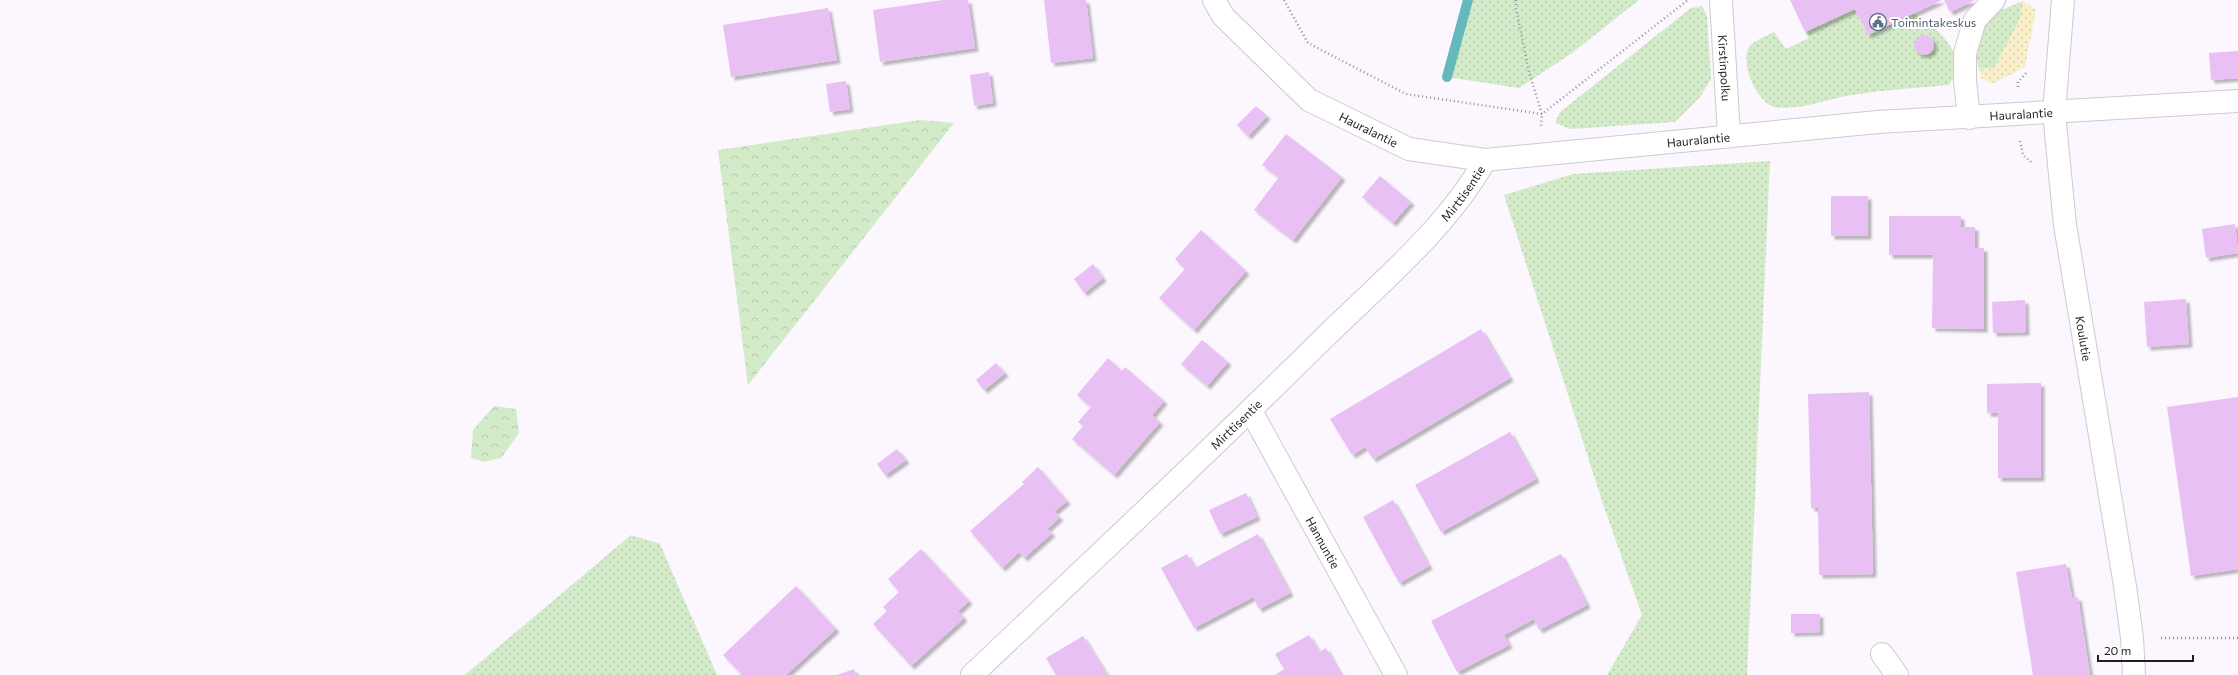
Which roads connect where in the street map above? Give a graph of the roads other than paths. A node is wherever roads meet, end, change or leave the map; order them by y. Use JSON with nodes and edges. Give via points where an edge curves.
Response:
{"nodes":[{"id":1,"x":1214,"y":0,"type":"edge"},
{"id":2,"x":1721,"y":0,"type":"edge"},
{"id":3,"x":1994,"y":0,"type":"edge"},
{"id":4,"x":2063,"y":0,"type":"edge"},
{"id":5,"x":2238,"y":101,"type":"edge"},
{"id":6,"x":2054,"y":113,"type":"junction"},
{"id":7,"x":1969,"y":118,"type":"junction"},
{"id":8,"x":1728,"y":136,"type":"junction"},
{"id":9,"x":1485,"y":160,"type":"junction"},
{"id":10,"x":1251,"y":410,"type":"junction"},
{"id":11,"x":1882,"y":654,"type":"dead end"},
{"id":12,"x":972,"y":675,"type":"edge"},
{"id":13,"x":1396,"y":675,"type":"edge"},
{"id":14,"x":1897,"y":675,"type":"edge"},
{"id":15,"x":2134,"y":675,"type":"edge"}],
"edges":[{"from":1,"to":9,"type":"street","name":"Hauralantie","via":[[1223,16],[1309,100],[1409,149]]},
{"from":2,"to":8,"type":"street","name":"Kirstinpolku"},
{"from":3,"to":7,"type":"street","via":[[1975,20],[1965,53]]},
{"from":4,"to":6,"type":"street","name":"Koulutie"},
{"from":5,"to":6,"type":"street","name":"Hauralantie"},
{"from":6,"to":7,"type":"street","name":"Hauralantie"},
{"from":6,"to":15,"type":"street","name":"Koulutie","via":[[2066,225],[2132,638]]},
{"from":7,"to":8,"type":"street","name":"Hauralantie","via":[[1878,122]]},
{"from":8,"to":9,"type":"street","name":"Hauralantie"},
{"from":9,"to":10,"type":"street","name":"Mirttisentie","via":[[1470,187],[1432,231]]},
{"from":10,"to":12,"type":"street","name":"Mirttisentie"},
{"from":10,"to":13,"type":"street","name":"Hannuntie"},
{"from":11,"to":14,"type":"street"}]}
